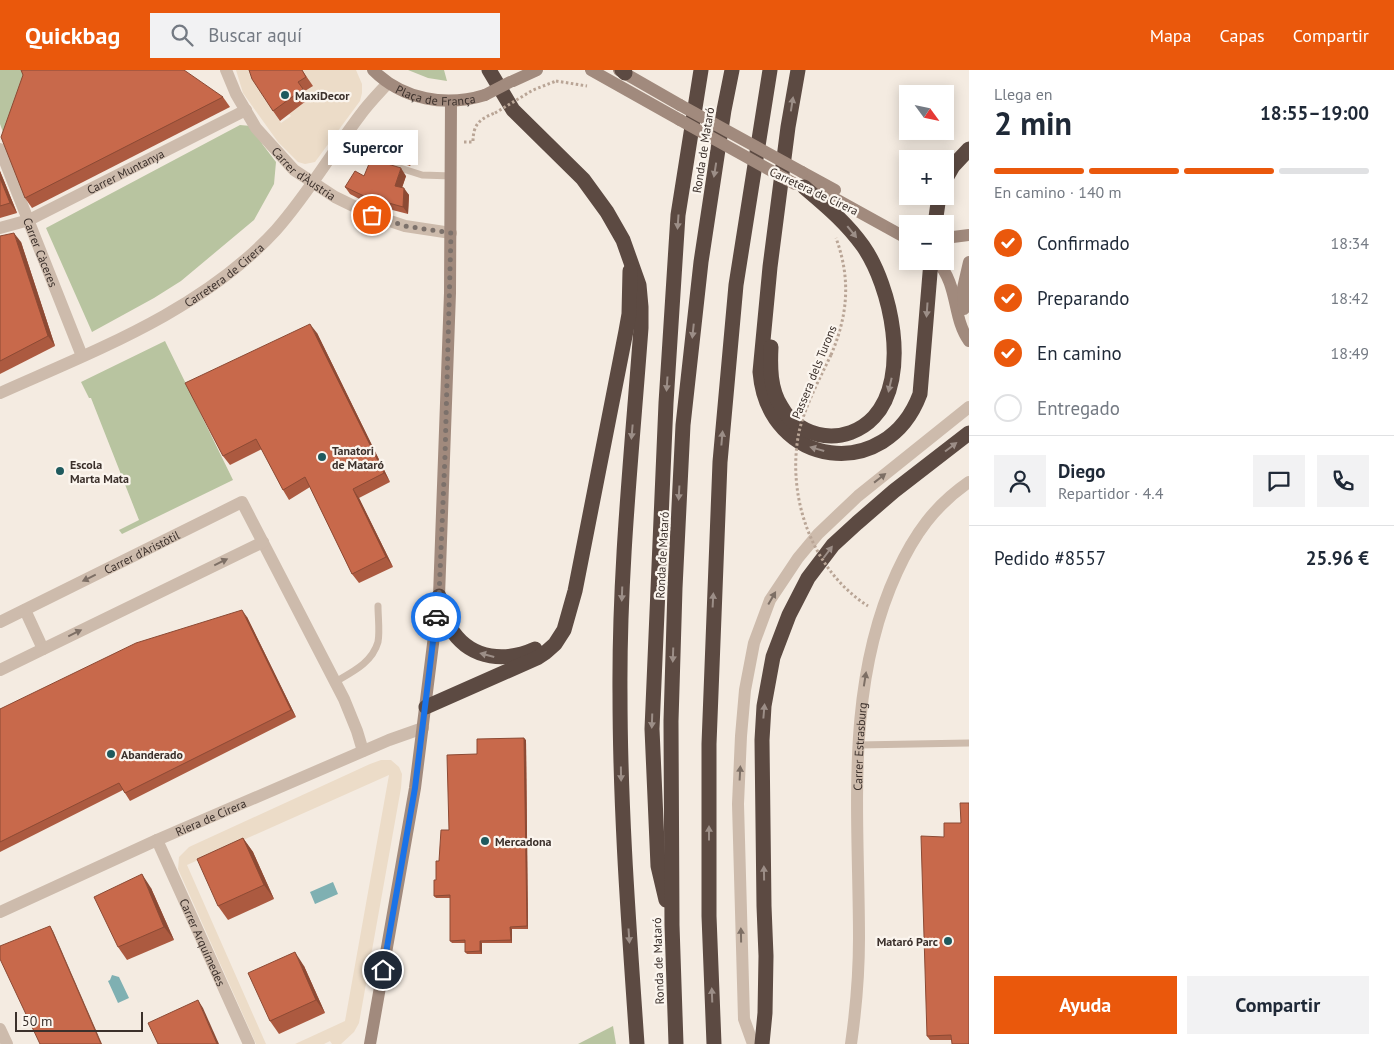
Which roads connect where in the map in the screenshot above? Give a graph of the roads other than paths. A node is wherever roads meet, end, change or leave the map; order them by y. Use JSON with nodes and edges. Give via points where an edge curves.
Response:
{"nodes":[{"id":1,"x":373,"y":70,"type":"edge"},
{"id":2,"x":489,"y":70,"type":"edge"},
{"id":3,"x":525,"y":70,"type":"edge"},
{"id":4,"x":537,"y":70,"type":"edge"},
{"id":5,"x":591,"y":70,"type":"edge"},
{"id":6,"x":701,"y":70,"type":"edge"},
{"id":7,"x":732,"y":70,"type":"edge"},
{"id":8,"x":770,"y":70,"type":"edge"},
{"id":9,"x":798,"y":70,"type":"edge"},
{"id":10,"x":622,"y":71,"type":"edge"},
{"id":11,"x":225,"y":72,"type":"edge"},
{"id":12,"x":388,"y":82,"type":"junction"},
{"id":13,"x":511,"y":82,"type":"junction"},
{"id":14,"x":451,"y":102,"type":"junction"},
{"id":15,"x":246,"y":110,"type":"junction"},
{"id":16,"x":788,"y":127,"type":"junction"},
{"id":17,"x":343,"y":140,"type":"junction"},
{"id":18,"x":0,"y":149,"type":"edge"},
{"id":19,"x":969,"y":149,"type":"edge"},
{"id":20,"x":954,"y":165,"type":"edge"},
{"id":21,"x":452,"y":176,"type":"junction"},
{"id":22,"x":313,"y":184,"type":"junction"},
{"id":23,"x":799,"y":186,"type":"junction"},
{"id":24,"x":29,"y":220,"type":"junction"},
{"id":25,"x":891,"y":225,"type":"junction"},
{"id":26,"x":899,"y":227,"type":"edge"},
{"id":27,"x":0,"y":228,"type":"edge"},
{"id":28,"x":899,"y":232,"type":"edge"},
{"id":29,"x":451,"y":233,"type":"junction"},
{"id":30,"x":969,"y":235,"type":"edge"},
{"id":31,"x":954,"y":237,"type":"edge"},
{"id":32,"x":631,"y":262,"type":"junction"},
{"id":33,"x":969,"y":262,"type":"edge"},
{"id":34,"x":936,"y":270,"type":"edge"},
{"id":35,"x":942,"y":270,"type":"edge"},
{"id":36,"x":969,"y":327,"type":"edge"},
{"id":37,"x":969,"y":342,"type":"edge"},
{"id":38,"x":82,"y":356,"type":"junction"},
{"id":39,"x":0,"y":393,"type":"edge"},
{"id":40,"x":969,"y":407,"type":"edge"},
{"id":41,"x":969,"y":434,"type":"edge"},
{"id":42,"x":969,"y":482,"type":"edge"},
{"id":43,"x":263,"y":542,"type":"junction"},
{"id":44,"x":585,"y":543,"type":"junction"},
{"id":45,"x":439,"y":596,"type":"junction"},
{"id":46,"x":378,"y":606,"type":"dead end"},
{"id":47,"x":25,"y":610,"type":"junction"},
{"id":48,"x":0,"y":622,"type":"edge"},
{"id":49,"x":43,"y":649,"type":"junction"},
{"id":50,"x":0,"y":670,"type":"edge"},
{"id":51,"x":335,"y":682,"type":"junction"},
{"id":52,"x":426,"y":707,"type":"junction"},
{"id":53,"x":423,"y":728,"type":"junction"},
{"id":54,"x":969,"y":743,"type":"edge"},
{"id":55,"x":858,"y":745,"type":"junction"},
{"id":56,"x":364,"y":752,"type":"junction"},
{"id":57,"x":157,"y":840,"type":"junction"},
{"id":58,"x":0,"y":912,"type":"edge"},
{"id":59,"x":672,"y":925,"type":"junction"},
{"id":60,"x":0,"y":1029,"type":"edge"},
{"id":61,"x":7,"y":1044,"type":"edge"},
{"id":62,"x":250,"y":1044,"type":"edge"},
{"id":63,"x":370,"y":1044,"type":"edge"},
{"id":64,"x":637,"y":1044,"type":"edge"},
{"id":65,"x":676,"y":1044,"type":"edge"},
{"id":66,"x":714,"y":1044,"type":"edge"},
{"id":67,"x":753,"y":1044,"type":"edge"},
{"id":68,"x":762,"y":1044,"type":"edge"},
{"id":69,"x":851,"y":1044,"type":"edge"}],
"edges":[{"from":1,"to":12,"type":"street","name":"Plaça de França"},
{"from":2,"to":32,"type":"highway","via":[[514,110],[595,193],[623,240]]},
{"from":3,"to":13,"type":"street","name":"Plaça de França"},
{"from":4,"to":13,"type":"street"},
{"from":5,"to":23,"type":"street","name":"Carretera de Cirera","bridge":true},
{"from":6,"to":59,"type":"highway","one_way":true,"via":[[677,225],[652,729],[658,866]]},
{"from":7,"to":59,"type":"highway","name":"Ronda de Mataró","one_way":true,"via":[[701,262],[683,425],[671,721]]},
{"from":66,"to":8,"type":"highway","one_way":true,"via":[[708,744],[720,462],[736,285]]},
{"from":16,"to":9,"type":"highway","one_way":true},
{"from":10,"to":25,"type":"street","name":"Carretera de Cirera","bridge":true},
{"from":11,"to":15,"type":"street","name":"Carrer d'Àustria"},
{"from":12,"to":14,"type":"street","name":"Plaça de França","via":[[411,94]]},
{"from":12,"to":17,"type":"street","name":"Carretera de Cirera"},
{"from":13,"to":14,"type":"street","name":"Plaça de França","bridge":true,"via":[[474,99]]},
{"from":14,"to":21,"type":"street"},
{"from":15,"to":22,"type":"street","name":"Carrer d'Àustria","via":[[256,128],[294,170]]},
{"from":15,"to":24,"type":"street","name":"Carrer Muntanya"},
{"from":23,"to":16,"type":"highway","one_way":true,"via":[[837,215],[863,247],[880,278],[893,336],[892,376],[885,402],[865,425],[834,437],[814,434],[794,422],[780,406],[773,386],[772,336],[792,153]]},
{"from":34,"to":16,"type":"highway","one_way":true,"via":[[920,394],[908,418],[889,438],[852,453],[839,454],[811,448],[791,436],[769,410],[760,372]]},
{"from":17,"to":21,"type":"lane","via":[[372,159],[422,176]]},
{"from":17,"to":22,"type":"street","name":"Carretera de Cirera"},
{"from":18,"to":24,"type":"street","name":"Carrer Càceres"},
{"from":19,"to":20,"type":"highway"},
{"from":21,"to":29,"type":"street"},
{"from":22,"to":29,"type":"street","name":"Carrer d'Àustria","via":[[372,215],[405,226]]},
{"from":22,"to":38,"type":"street","name":"Carretera de Cirera","via":[[275,230],[216,283],[176,308]]},
{"from":23,"to":25,"type":"street","name":"Carretera de Cirera","via":[[816,190]]},
{"from":24,"to":27,"type":"street","name":"Carrer Muntanya"},
{"from":24,"to":38,"type":"street","name":"Carrer Càceres"},
{"from":25,"to":26,"type":"street","name":"Carretera de Cirera"},
{"from":25,"to":28,"type":"street","name":"Carretera de Cirera"},
{"from":29,"to":45,"type":"street"},
{"from":30,"to":31,"type":"street"},
{"from":32,"to":44,"type":"highway","via":[[629,314]]},
{"from":32,"to":64,"type":"highway","one_way":true,"via":[[639,285],[642,328],[627,498],[620,692],[625,869]]},
{"from":33,"to":36,"type":"street","via":[[963,288]]},
{"from":35,"to":37,"type":"street","via":[[952,286]]},
{"from":38,"to":39,"type":"street","name":"Carretera de Cirera"},
{"from":67,"to":40,"type":"street","one_way":true,"via":[[744,1019],[738,804],[744,690],[754,643],[770,600],[798,558],[825,527],[858,496]]},
{"from":68,"to":41,"type":"highway","one_way":true,"via":[[766,1013],[762,740],[773,657],[788,615],[833,545],[894,491]]},
{"from":55,"to":42,"type":"street","name":"Carrer Estrasburg","one_way":true,"via":[[864,679],[891,586],[923,524]]},
{"from":43,"to":47,"type":"street","name":"Carrer d'Aristòtil","one_way":true,"via":[[242,502]]},
{"from":49,"to":43,"type":"street","one_way":true},
{"from":43,"to":51,"type":"street","name":"Carrer d'Aristòtil"},
{"from":44,"to":45,"type":"highway","one_way":true,"via":[[573,558],[554,632],[534,649],[519,656],[497,657],[472,649],[453,632]]},
{"from":44,"to":52,"type":"highway","via":[[564,630],[555,644],[537,658]]},
{"from":45,"to":52,"type":"street"},
{"from":46,"to":51,"type":"lane","via":[[378,642],[370,658]]},
{"from":47,"to":48,"type":"street","name":"Carrer d'Aristòtil"},
{"from":47,"to":49,"type":"street"},
{"from":49,"to":50,"type":"street"},
{"from":51,"to":56,"type":"street","name":"Carrer d'Aristòtil"},
{"from":52,"to":53,"type":"street"},
{"from":53,"to":56,"type":"street","name":"Riera de Cirera"},
{"from":53,"to":63,"type":"street"},
{"from":54,"to":55,"type":"lane"},
{"from":55,"to":69,"type":"street","name":"Carrer Estrasburg","via":[[858,960]]},
{"from":56,"to":57,"type":"street","name":"Riera de Cirera"},
{"from":57,"to":58,"type":"street","name":"Riera de Cirera"},
{"from":57,"to":62,"type":"street","name":"Carrer Arquímedes"},
{"from":59,"to":65,"type":"highway","name":"Ronda de Mataró"},
{"from":60,"to":61,"type":"street"}]}
